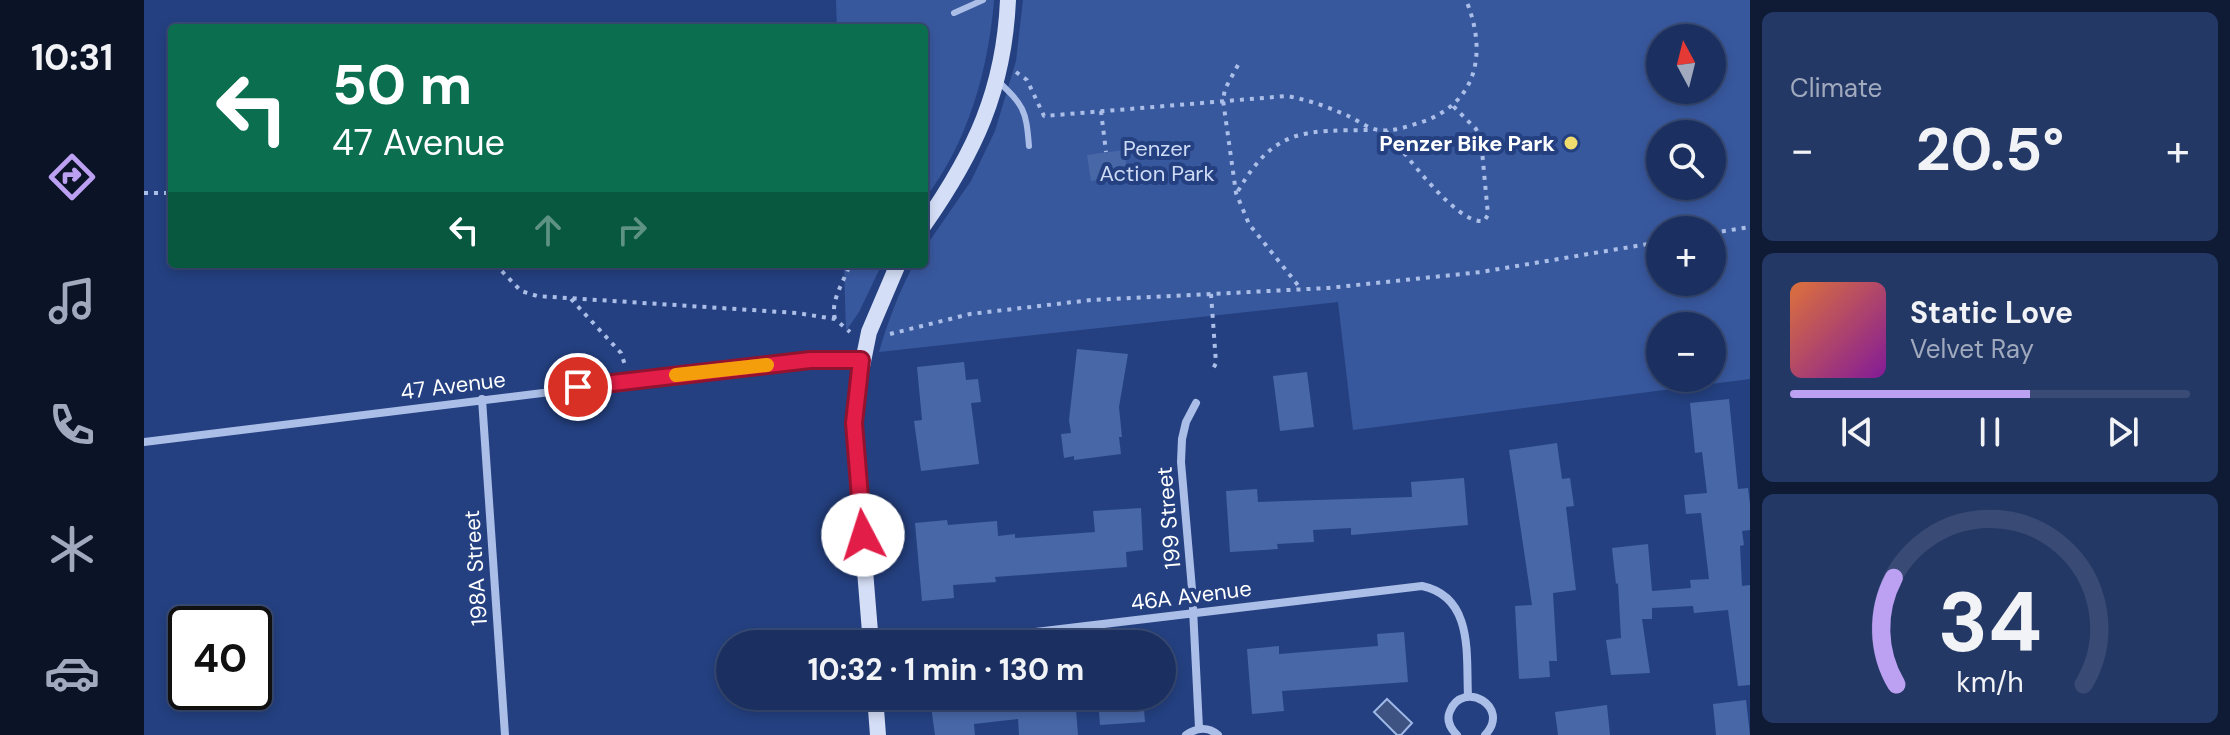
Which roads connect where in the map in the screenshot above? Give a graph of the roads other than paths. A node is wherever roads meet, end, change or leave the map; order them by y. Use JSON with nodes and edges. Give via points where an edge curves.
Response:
{"nodes":[{"id":1,"x":983,"y":0,"type":"edge"},
{"id":2,"x":1008,"y":0,"type":"edge"},
{"id":3,"x":954,"y":13,"type":"dead end"},
{"id":4,"x":997,"y":80,"type":"junction"},
{"id":5,"x":1029,"y":146,"type":"dead end"},
{"id":6,"x":928,"y":219,"type":"edge"},
{"id":7,"x":896,"y":268,"type":"edge"},
{"id":8,"x":861,"y":360,"type":"junction"},
{"id":9,"x":482,"y":399,"type":"junction"},
{"id":10,"x":1196,"y":403,"type":"dead end"},
{"id":11,"x":144,"y":442,"type":"edge"},
{"id":12,"x":1193,"y":612,"type":"junction"},
{"id":13,"x":870,"y":630,"type":"edge"},
{"id":14,"x":1048,"y":630,"type":"edge"},
{"id":15,"x":1468,"y":696,"type":"junction"},
{"id":16,"x":876,"y":710,"type":"edge"},
{"id":17,"x":1199,"y":728,"type":"junction"},
{"id":18,"x":505,"y":735,"type":"edge"},
{"id":19,"x":878,"y":735,"type":"edge"},
{"id":20,"x":1186,"y":735,"type":"edge"},
{"id":21,"x":1218,"y":735,"type":"edge"},
{"id":22,"x":1457,"y":735,"type":"edge"},
{"id":23,"x":1485,"y":735,"type":"edge"}],
"edges":[{"from":1,"to":3,"type":"lane"},
{"from":2,"to":4,"type":"street"},
{"from":4,"to":5,"type":"lane","via":[[1027,117]]},
{"from":4,"to":6,"type":"street","via":[[973,147]]},
{"from":7,"to":8,"type":"street"},
{"from":8,"to":9,"type":"street","name":"47 Avenue","via":[[810,360]]},
{"from":8,"to":13,"type":"street","via":[[854,436]]},
{"from":9,"to":11,"type":"street","name":"47 Avenue"},
{"from":9,"to":18,"type":"street","name":"198A Street"},
{"from":10,"to":12,"type":"street","name":"199 Street","via":[[1186,422],[1181,462]]},
{"from":12,"to":14,"type":"street","name":"46A Avenue"},
{"from":12,"to":15,"type":"street","name":"46A Avenue","via":[[1409,586],[1434,589],[1448,597],[1464,627]]},
{"from":12,"to":17,"type":"street","name":"199 Street"},
{"from":15,"to":22,"type":"street","via":[[1455,703],[1448,716]]},
{"from":15,"to":23,"type":"street","via":[[1482,699],[1491,710],[1492,724]]},
{"from":16,"to":19,"type":"street"},
{"from":17,"to":20,"type":"street"},
{"from":17,"to":21,"type":"street"}]}
